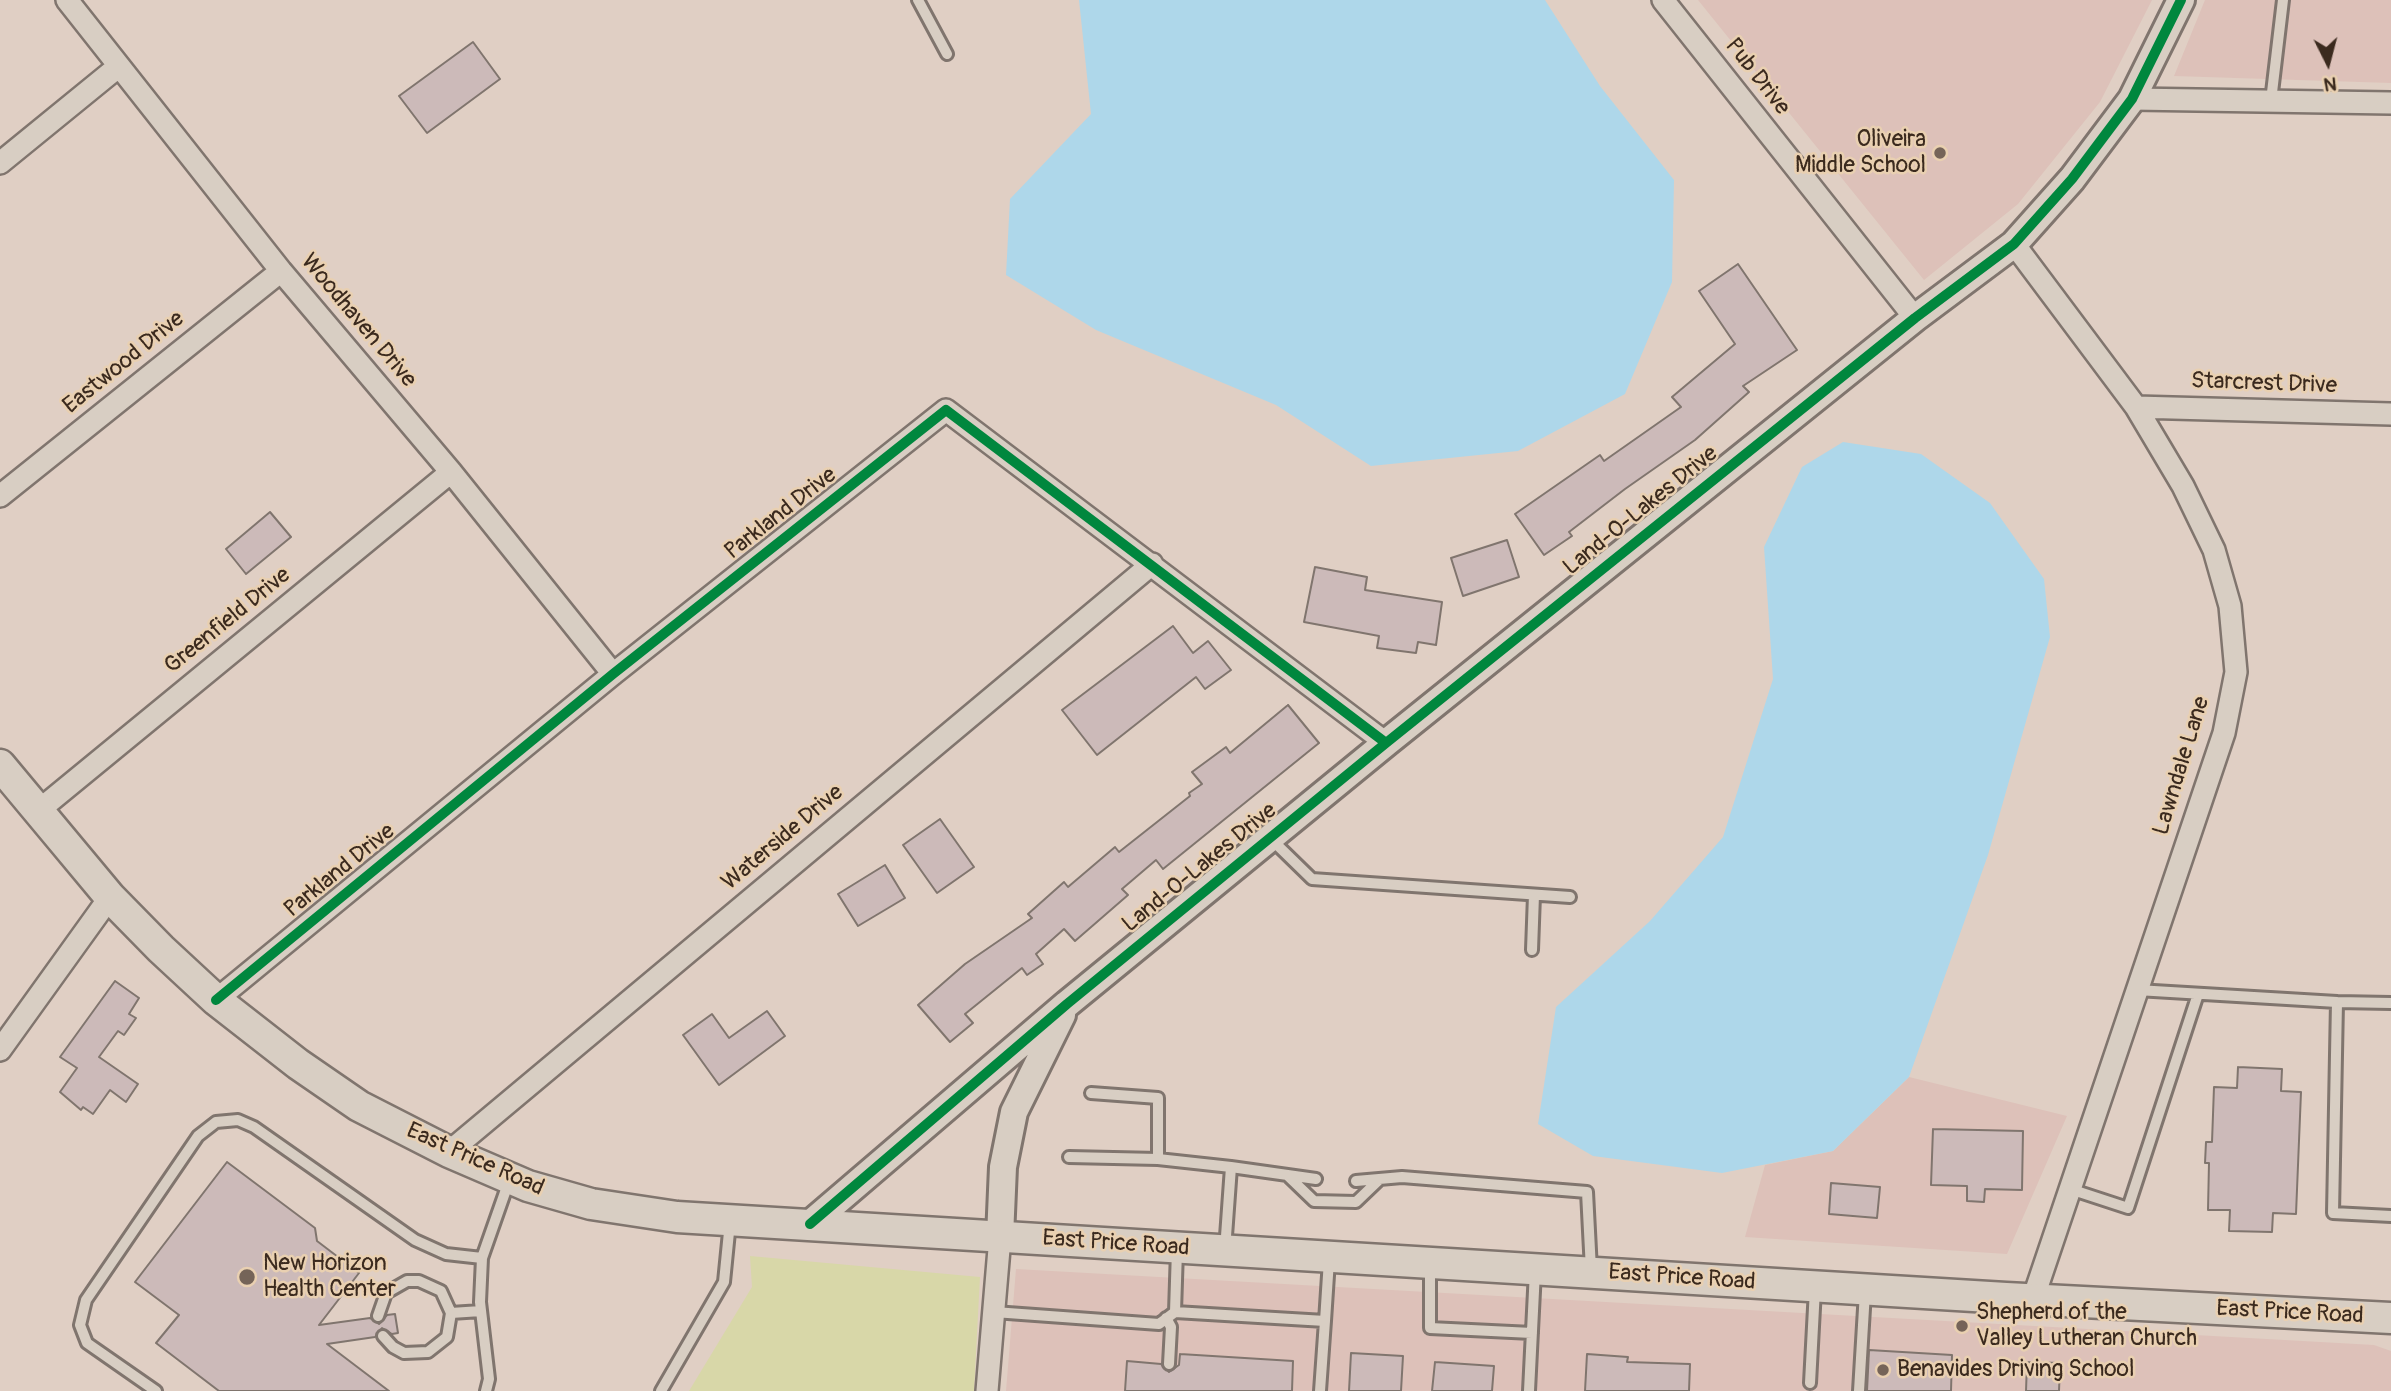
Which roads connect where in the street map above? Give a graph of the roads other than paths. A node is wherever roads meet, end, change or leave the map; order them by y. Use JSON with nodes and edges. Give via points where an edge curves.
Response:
{"nodes":[{"id":1,"x":67,"y":0,"type":"edge"},
{"id":2,"x":918,"y":0,"type":"edge"},
{"id":3,"x":1663,"y":0,"type":"edge"},
{"id":4,"x":2181,"y":0,"type":"edge"},
{"id":5,"x":2283,"y":0,"type":"edge"},
{"id":6,"x":947,"y":54,"type":"dead end"},
{"id":7,"x":119,"y":66,"type":"junction"},
{"id":8,"x":2132,"y":99,"type":"junction"},
{"id":9,"x":2271,"y":101,"type":"junction"},
{"id":10,"x":2391,"y":103,"type":"edge"},
{"id":11,"x":0,"y":163,"type":"edge"},
{"id":12,"x":2014,"y":244,"type":"junction"},
{"id":13,"x":281,"y":271,"type":"junction"},
{"id":14,"x":1915,"y":318,"type":"junction"},
{"id":15,"x":2136,"y":407,"type":"junction"},
{"id":16,"x":2391,"y":414,"type":"edge"},
{"id":17,"x":451,"y":472,"type":"junction"},
{"id":18,"x":0,"y":496,"type":"edge"},
{"id":19,"x":1152,"y":564,"type":"junction"},
{"id":20,"x":613,"y":674,"type":"junction"},
{"id":21,"x":1386,"y":743,"type":"junction"},
{"id":22,"x":0,"y":765,"type":"edge"},
{"id":23,"x":38,"y":811,"type":"junction"},
{"id":24,"x":1270,"y":838,"type":"junction"},
{"id":25,"x":1534,"y":895,"type":"junction"},
{"id":26,"x":110,"y":897,"type":"junction"},
{"id":27,"x":1570,"y":897,"type":"dead end"},
{"id":28,"x":1532,"y":950,"type":"dead end"},
{"id":29,"x":2137,"y":990,"type":"junction"},
{"id":30,"x":2199,"y":994,"type":"junction"},
{"id":31,"x":216,"y":1000,"type":"junction"},
{"id":32,"x":2337,"y":1002,"type":"junction"},
{"id":33,"x":2391,"y":1003,"type":"edge"},
{"id":34,"x":1067,"y":1004,"type":"junction"},
{"id":35,"x":0,"y":1050,"type":"edge"},
{"id":36,"x":1091,"y":1093,"type":"dead end"},
{"id":37,"x":449,"y":1152,"type":"junction"},
{"id":38,"x":1069,"y":1157,"type":"dead end"},
{"id":39,"x":1158,"y":1159,"type":"junction"},
{"id":40,"x":1231,"y":1167,"type":"junction"},
{"id":41,"x":1286,"y":1175,"type":"junction"},
{"id":42,"x":510,"y":1179,"type":"junction"},
{"id":43,"x":1316,"y":1179,"type":"dead end"},
{"id":44,"x":1380,"y":1179,"type":"junction"},
{"id":45,"x":1356,"y":1181,"type":"dead end"},
{"id":46,"x":2070,"y":1189,"type":"junction"},
{"id":47,"x":2391,"y":1216,"type":"edge"},
{"id":48,"x":730,"y":1220,"type":"junction"},
{"id":49,"x":810,"y":1224,"type":"junction"},
{"id":50,"x":1000,"y":1237,"type":"junction"},
{"id":51,"x":1177,"y":1248,"type":"junction"},
{"id":52,"x":1225,"y":1251,"type":"junction"},
{"id":53,"x":1329,"y":1257,"type":"junction"},
{"id":54,"x":482,"y":1258,"type":"junction"},
{"id":55,"x":1430,"y":1263,"type":"junction"},
{"id":56,"x":1535,"y":1269,"type":"junction"},
{"id":57,"x":1591,"y":1273,"type":"junction"},
{"id":58,"x":1815,"y":1286,"type":"junction"},
{"id":59,"x":1866,"y":1289,"type":"junction"},
{"id":60,"x":2033,"y":1300,"type":"junction"},
{"id":61,"x":481,"y":1311,"type":"junction"},
{"id":62,"x":994,"y":1312,"type":"junction"},
{"id":63,"x":452,"y":1313,"type":"junction"},
{"id":64,"x":1170,"y":1315,"type":"junction"},
{"id":65,"x":378,"y":1316,"type":"dead end"},
{"id":66,"x":2391,"y":1318,"type":"edge"},
{"id":67,"x":1325,"y":1321,"type":"junction"},
{"id":68,"x":1532,"y":1333,"type":"junction"},
{"id":69,"x":383,"y":1336,"type":"dead end"},
{"id":70,"x":1169,"y":1364,"type":"dead end"},
{"id":71,"x":1810,"y":1383,"type":"dead end"},
{"id":72,"x":156,"y":1391,"type":"edge"},
{"id":73,"x":486,"y":1391,"type":"edge"},
{"id":74,"x":662,"y":1391,"type":"edge"},
{"id":75,"x":988,"y":1391,"type":"edge"},
{"id":76,"x":1320,"y":1391,"type":"edge"},
{"id":77,"x":1529,"y":1391,"type":"edge"},
{"id":78,"x":1859,"y":1391,"type":"edge"}],
"edges":[{"from":1,"to":7,"type":"street","name":"Woodhaven Drive"},
{"from":2,"to":6,"type":"lane"},
{"from":3,"to":14,"type":"street","name":"Pub Drive"},
{"from":4,"to":8,"type":"street","name":"Land-O-Lakes Drive"},
{"from":5,"to":9,"type":"lane"},
{"from":7,"to":11,"type":"street"},
{"from":7,"to":13,"type":"street","name":"Woodhaven Drive"},
{"from":8,"to":9,"type":"street"},
{"from":8,"to":12,"type":"street","name":"Land-O-Lakes Drive","via":[[2072,179]]},
{"from":9,"to":10,"type":"street"},
{"from":12,"to":14,"type":"street","name":"Land-O-Lakes Drive"},
{"from":12,"to":15,"type":"street","name":"Lawndale Lane"},
{"from":13,"to":17,"type":"street","name":"Woodhaven Drive"},
{"from":13,"to":18,"type":"street","name":"Eastwood Drive"},
{"from":14,"to":21,"type":"street","name":"Land-O-Lakes Drive"},
{"from":15,"to":16,"type":"street","name":"Starcrest Drive"},
{"from":15,"to":29,"type":"street","name":"Lawndale Lane","via":[[2214,550],[2231,606],[2236,672],[2224,733]]},
{"from":17,"to":20,"type":"street","name":"Woodhaven Drive"},
{"from":17,"to":23,"type":"street","name":"Greenfield Drive"},
{"from":19,"to":20,"type":"street","name":"Parkland Drive","via":[[946,410]]},
{"from":19,"to":21,"type":"street","name":"Parkland Drive"},
{"from":19,"to":37,"type":"street","name":"Waterside Drive"},
{"from":20,"to":31,"type":"street","name":"Parkland Drive"},
{"from":21,"to":24,"type":"street","name":"Land-O-Lakes Drive"},
{"from":22,"to":23,"type":"main road","name":"East Price Road"},
{"from":23,"to":26,"type":"main road","name":"East Price Road"},
{"from":24,"to":25,"type":"lane","via":[[1312,879]]},
{"from":24,"to":34,"type":"street","name":"Land-O-Lakes Drive"},
{"from":25,"to":27,"type":"lane"},
{"from":25,"to":28,"type":"lane"},
{"from":26,"to":31,"type":"main road","name":"East Price Road"},
{"from":26,"to":35,"type":"street"},
{"from":29,"to":30,"type":"lane"},
{"from":29,"to":46,"type":"street","name":"Lawndale Lane"},
{"from":30,"to":32,"type":"lane"},
{"from":30,"to":46,"type":"lane","via":[[2129,1208]]},
{"from":31,"to":37,"type":"main road","name":"East Price Road","via":[[359,1106]]},
{"from":32,"to":33,"type":"lane"},
{"from":32,"to":47,"type":"lane","via":[[2333,1213]]},
{"from":34,"to":49,"type":"street"},
{"from":34,"to":50,"type":"street","name":"Land-O-Lakes Drive","via":[[1014,1112],[1003,1167]]},
{"from":36,"to":39,"type":"lane","via":[[1158,1098]]},
{"from":37,"to":42,"type":"main road","name":"East Price Road"},
{"from":38,"to":39,"type":"lane"},
{"from":39,"to":40,"type":"lane"},
{"from":40,"to":41,"type":"lane"},
{"from":40,"to":52,"type":"lane"},
{"from":41,"to":43,"type":"lane"},
{"from":41,"to":44,"type":"lane","via":[[1314,1200],[1324,1201],[1356,1202]]},
{"from":42,"to":48,"type":"main road","name":"East Price Road","via":[[591,1204]]},
{"from":42,"to":54,"type":"lane"},
{"from":44,"to":45,"type":"lane"},
{"from":44,"to":57,"type":"lane","via":[[1587,1192]]},
{"from":46,"to":60,"type":"street","name":"Lawndale Lane"},
{"from":48,"to":49,"type":"main road","name":"East Price Road"},
{"from":48,"to":74,"type":"lane","via":[[724,1282]]},
{"from":49,"to":50,"type":"main road","name":"East Price Road"},
{"from":50,"to":51,"type":"main road","name":"East Price Road"},
{"from":50,"to":62,"type":"street","name":"Land-O-Lakes Drive"},
{"from":51,"to":52,"type":"main road","name":"East Price Road"},
{"from":51,"to":64,"type":"lane"},
{"from":52,"to":53,"type":"main road","name":"East Price Road"},
{"from":53,"to":55,"type":"main road","name":"East Price Road"},
{"from":53,"to":67,"type":"lane"},
{"from":54,"to":61,"type":"lane"},
{"from":54,"to":72,"type":"lane","via":[[446,1254],[415,1240],[254,1127],[239,1119],[216,1122],[198,1136],[93,1289],[80,1325],[87,1343]]},
{"from":55,"to":56,"type":"main road","name":"East Price Road"},
{"from":55,"to":68,"type":"lane","via":[[1430,1328]]},
{"from":56,"to":57,"type":"main road","name":"East Price Road"},
{"from":56,"to":68,"type":"lane"},
{"from":57,"to":58,"type":"main road","name":"East Price Road"},
{"from":58,"to":59,"type":"main road","name":"East Price Road"},
{"from":58,"to":71,"type":"lane"},
{"from":59,"to":60,"type":"main road","name":"East Price Road"},
{"from":59,"to":78,"type":"lane"},
{"from":60,"to":66,"type":"main road","name":"East Price Road"},
{"from":61,"to":63,"type":"lane"},
{"from":61,"to":73,"type":"lane","via":[[489,1379]]},
{"from":62,"to":64,"type":"lane","via":[[1159,1324]]},
{"from":62,"to":75,"type":"street","name":"Land-O-Lakes Drive"},
{"from":63,"to":65,"type":"lane","via":[[441,1291],[407,1281],[386,1293]]},
{"from":63,"to":69,"type":"lane","via":[[447,1336],[428,1352],[404,1353]]},
{"from":64,"to":67,"type":"lane"},
{"from":64,"to":70,"type":"lane"},
{"from":67,"to":76,"type":"lane"},
{"from":68,"to":77,"type":"lane"}]}
